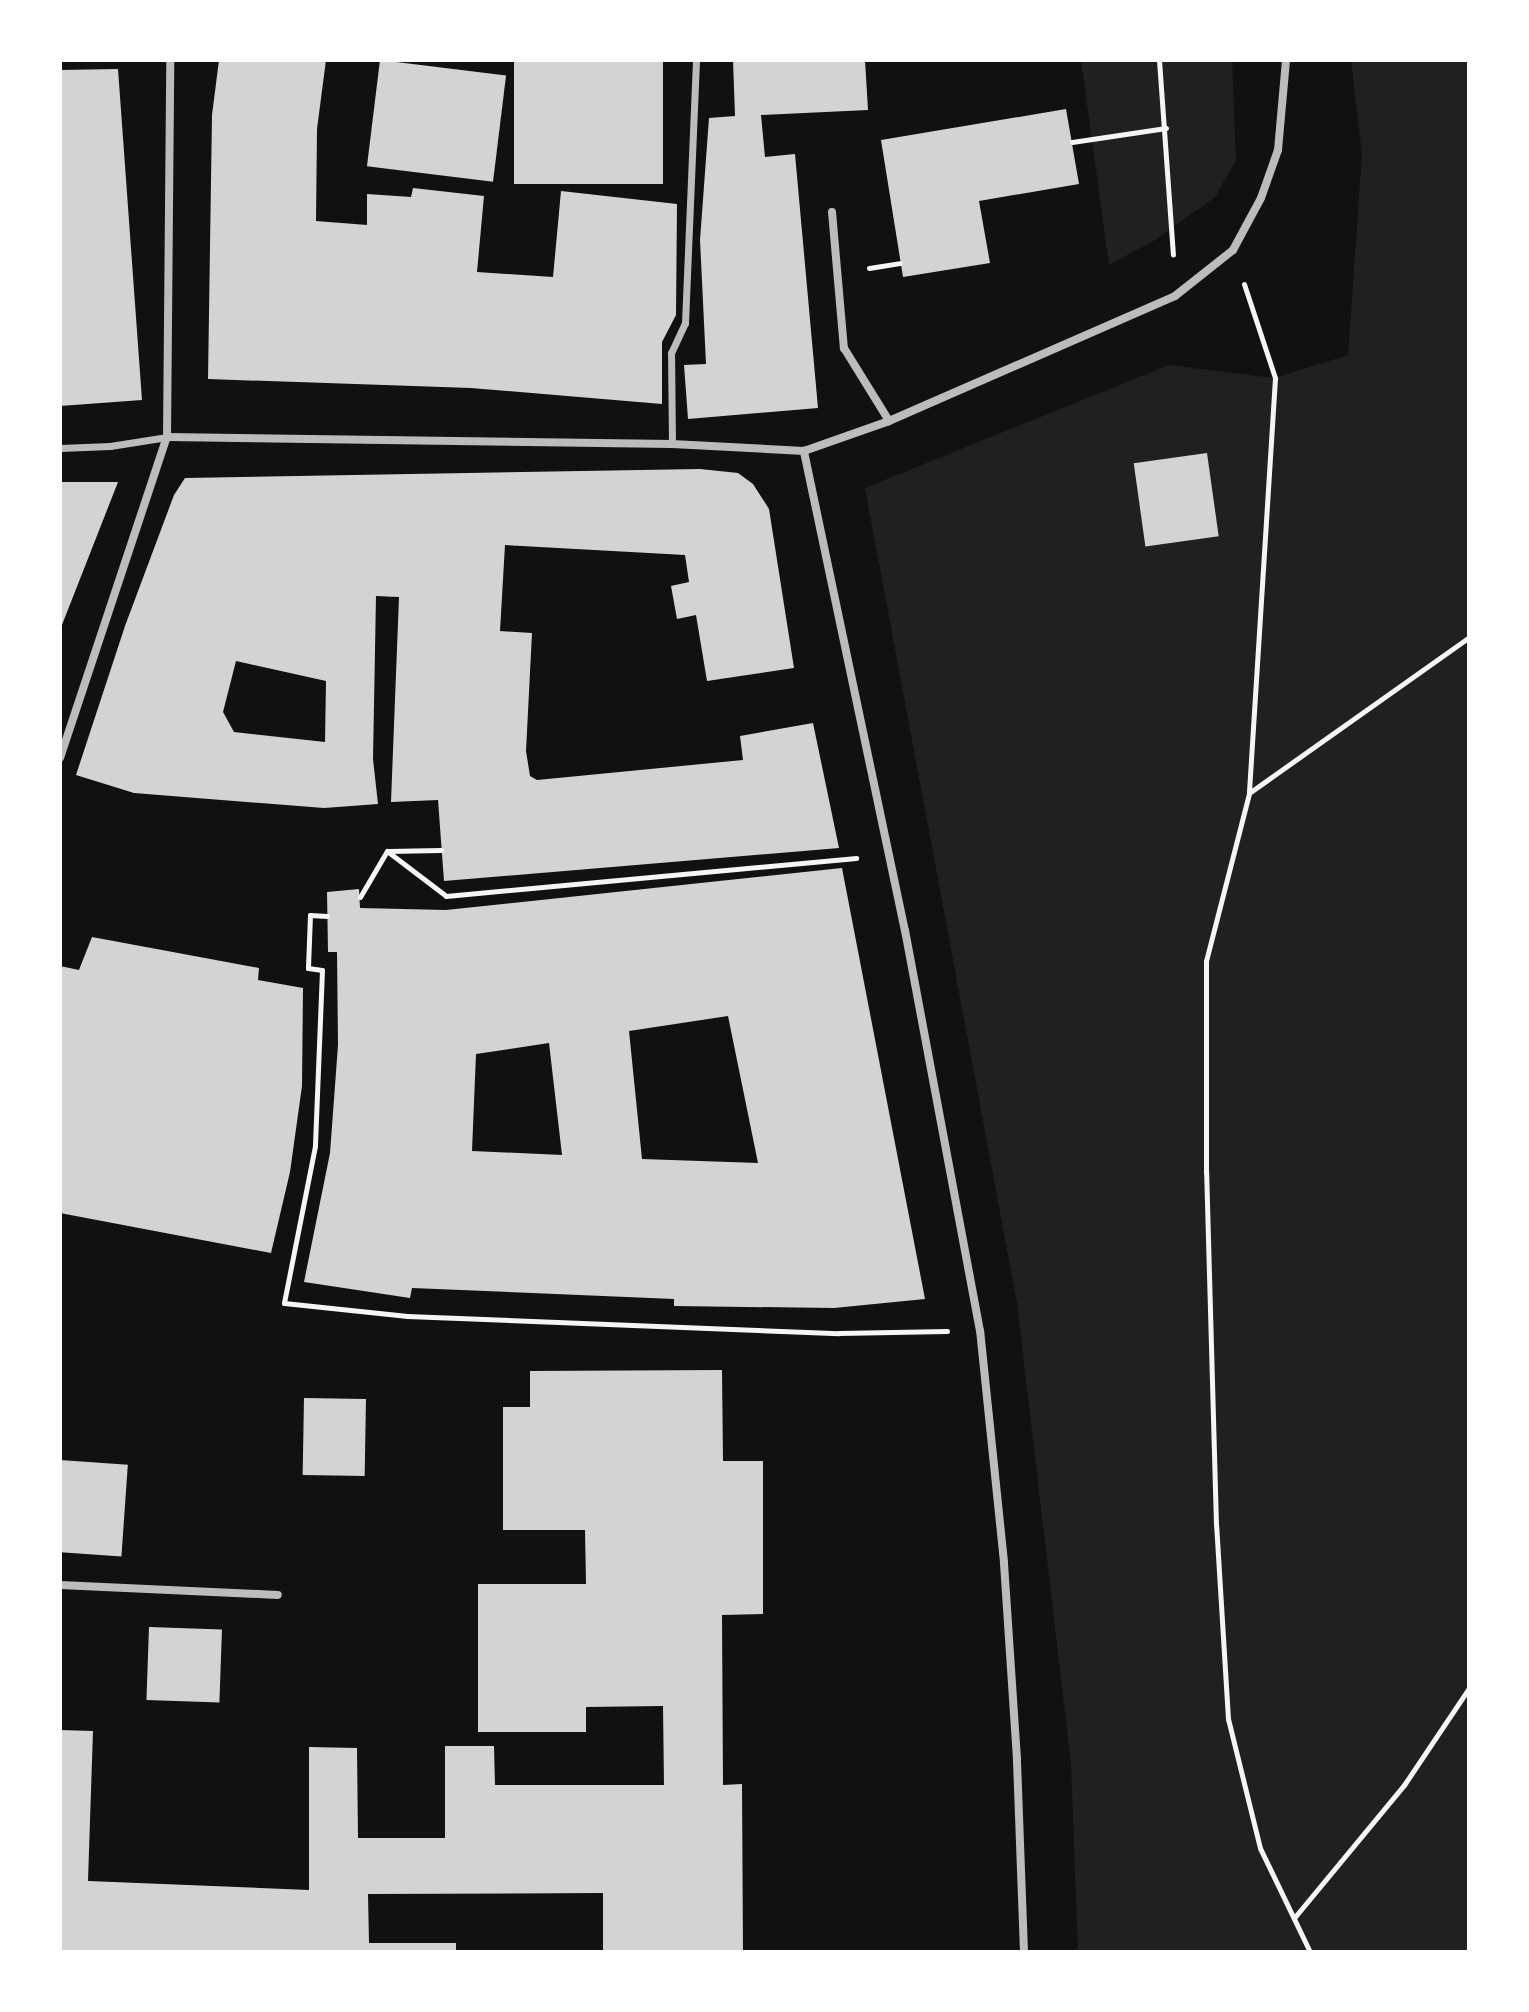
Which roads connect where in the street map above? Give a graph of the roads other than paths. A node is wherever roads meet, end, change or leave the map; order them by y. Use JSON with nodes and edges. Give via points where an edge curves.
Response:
{"nodes":[{"id":1,"x":170,"y":60,"type":"edge"},
{"id":2,"x":696,"y":60,"type":"edge"},
{"id":3,"x":1286,"y":60,"type":"edge"},
{"id":4,"x":832,"y":212,"type":"dead end"},
{"id":5,"x":889,"y":421,"type":"junction"},
{"id":6,"x":167,"y":437,"type":"junction"},
{"id":7,"x":672,"y":444,"type":"junction"},
{"id":8,"x":60,"y":448,"type":"edge"},
{"id":9,"x":804,"y":451,"type":"junction"},
{"id":10,"x":60,"y":758,"type":"edge"},
{"id":11,"x":60,"y":1585,"type":"edge"},
{"id":12,"x":278,"y":1595,"type":"dead end"},
{"id":13,"x":1024,"y":1952,"type":"edge"}],
"edges":[{"from":1,"to":6,"type":"street"},
{"from":2,"to":7,"type":"street","via":[[685,323],[671,353]]},
{"from":3,"to":5,"type":"street","via":[[1278,150],[1261,198],[1233,250],[1175,296]]},
{"from":4,"to":5,"type":"street","via":[[844,348]]},
{"from":5,"to":9,"type":"street"},
{"from":6,"to":7,"type":"street"},
{"from":6,"to":8,"type":"street"},
{"from":6,"to":10,"type":"street"},
{"from":7,"to":9,"type":"street"},
{"from":9,"to":13,"type":"street","via":[[889,853],[980,1331],[1004,1562]]},
{"from":11,"to":12,"type":"street"}]}
